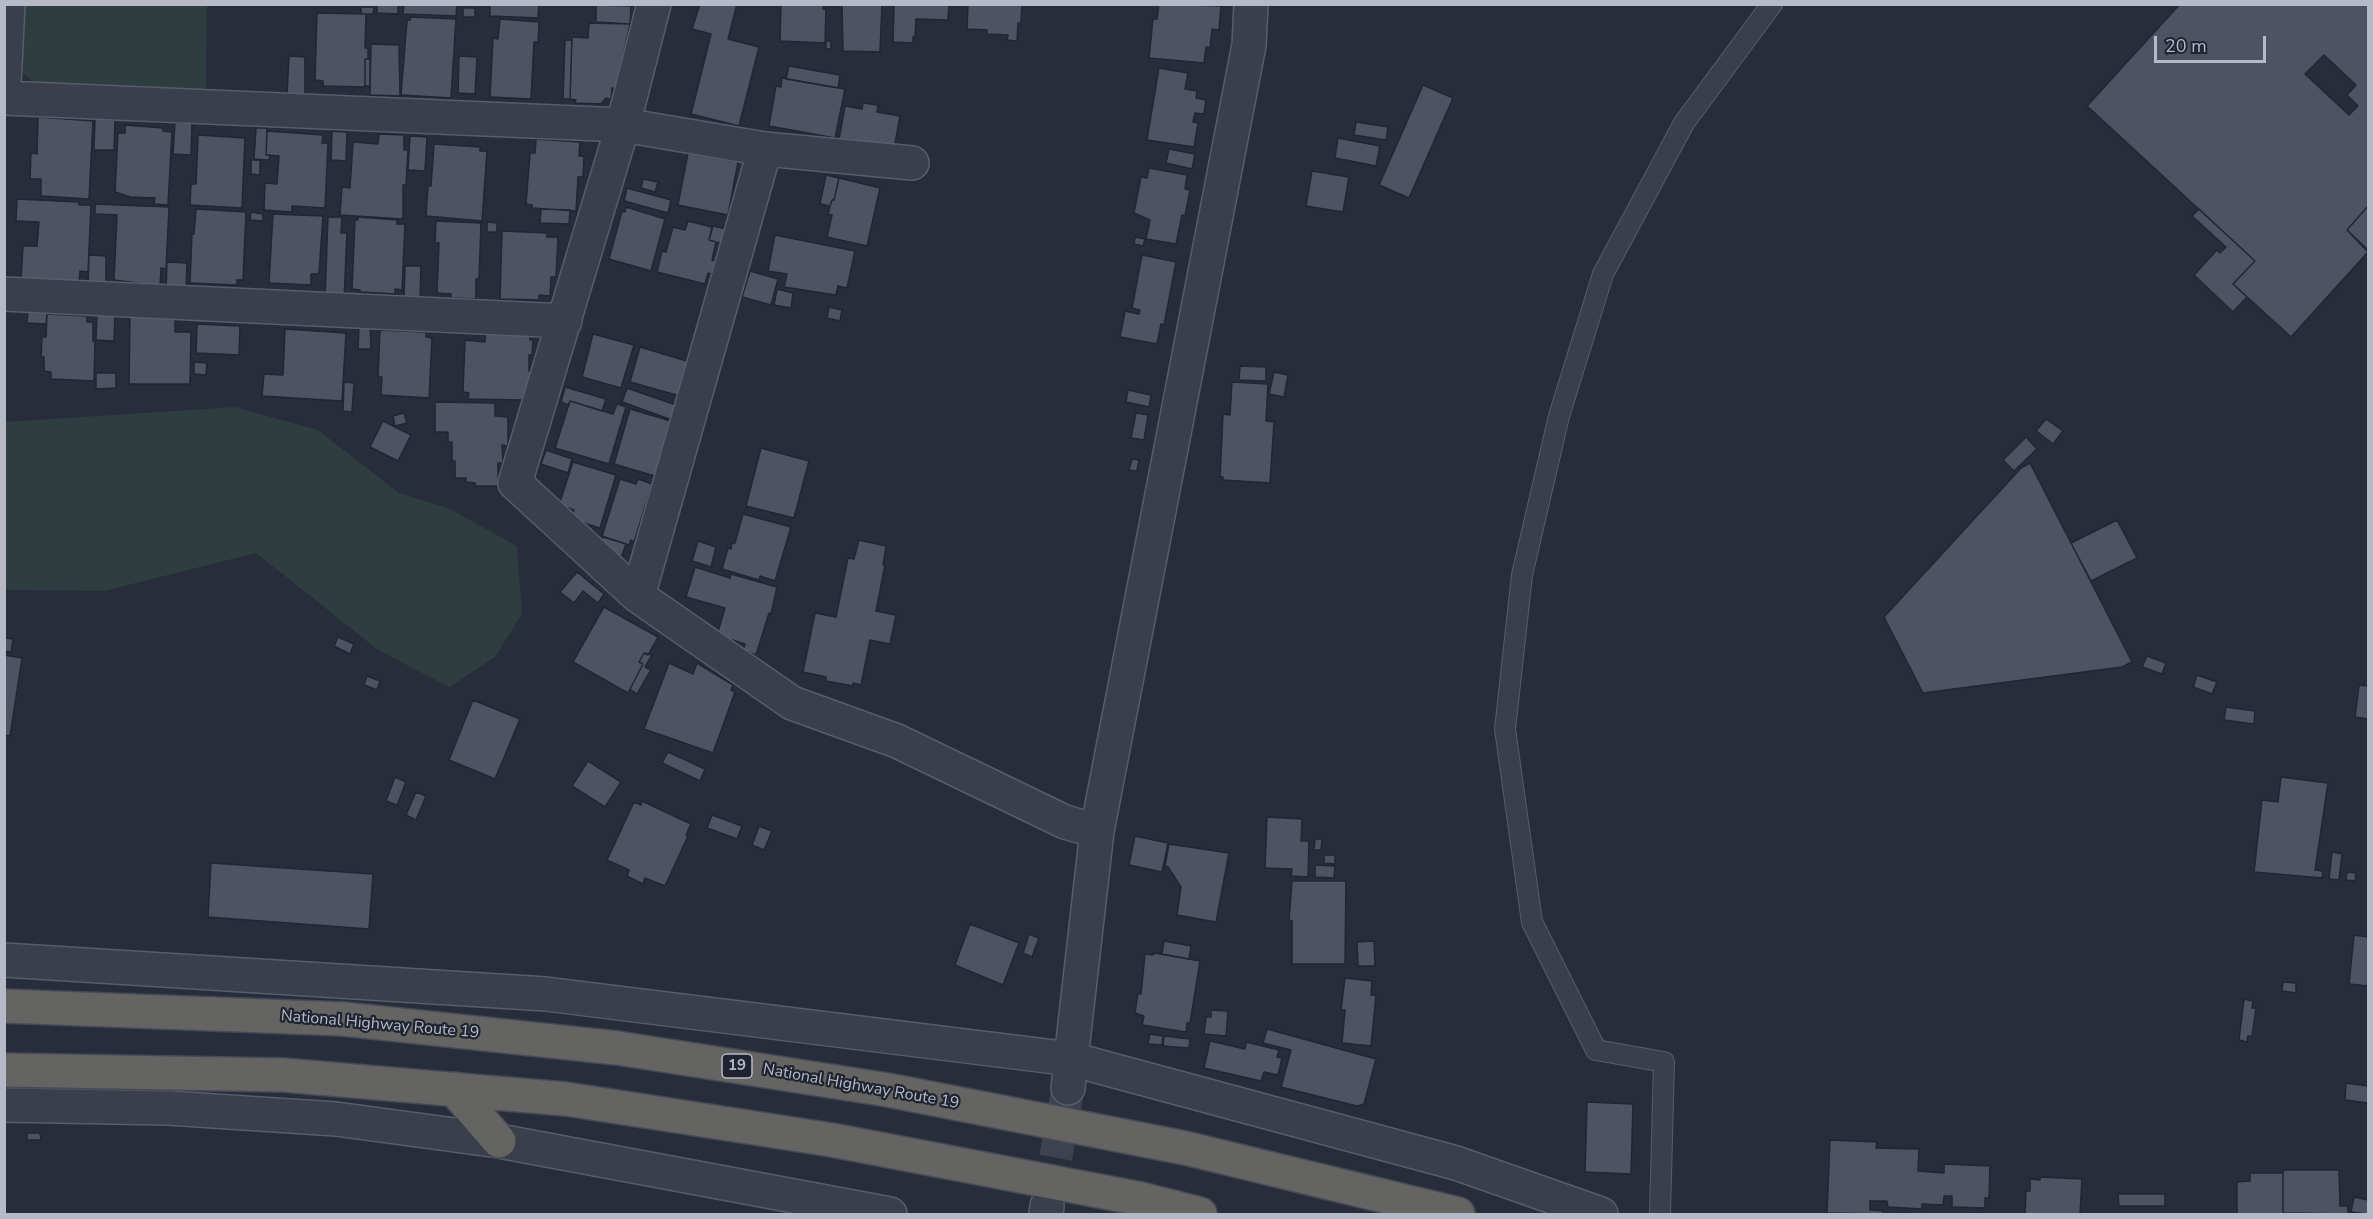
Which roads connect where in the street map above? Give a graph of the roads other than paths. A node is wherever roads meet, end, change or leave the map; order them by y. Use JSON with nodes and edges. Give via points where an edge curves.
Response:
{"nodes":[{"id":1,"x":8,"y":4,"type":"edge"},
{"id":2,"x":654,"y":4,"type":"edge"},
{"id":3,"x":1251,"y":4,"type":"edge"},
{"id":4,"x":1772,"y":4,"type":"edge"},
{"id":5,"x":4,"y":85,"type":"edge"},
{"id":6,"x":4,"y":98,"type":"edge"},
{"id":7,"x":623,"y":125,"type":"junction"},
{"id":8,"x":765,"y":149,"type":"junction"},
{"id":9,"x":912,"y":163,"type":"dead end"},
{"id":10,"x":4,"y":294,"type":"edge"},
{"id":11,"x":565,"y":321,"type":"junction"},
{"id":12,"x":638,"y":596,"type":"junction"},
{"id":13,"x":1097,"y":831,"type":"junction"},
{"id":14,"x":4,"y":960,"type":"edge"},
{"id":15,"x":4,"y":1006,"type":"edge"},
{"id":16,"x":4,"y":1070,"type":"edge"},
{"id":17,"x":1070,"y":1074,"type":"junction"},
{"id":18,"x":454,"y":1089,"type":"junction"},
{"id":19,"x":4,"y":1105,"type":"edge"},
{"id":20,"x":499,"y":1140,"type":"junction"},
{"id":21,"x":890,"y":1215,"type":"edge"},
{"id":22,"x":1200,"y":1215,"type":"edge"},
{"id":23,"x":1458,"y":1215,"type":"edge"},
{"id":24,"x":1601,"y":1215,"type":"edge"},
{"id":25,"x":1659,"y":1215,"type":"edge"}],
"edges":[{"from":1,"to":5,"type":"street"},
{"from":2,"to":7,"type":"street"},
{"from":3,"to":13,"type":"street","via":[[1249,45]]},
{"from":4,"to":25,"type":"lane","via":[[1684,123],[1604,274],[1559,416],[1522,574],[1505,729],[1532,922],[1596,1050],[1664,1062]]},
{"from":6,"to":7,"type":"street"},
{"from":7,"to":8,"type":"street"},
{"from":7,"to":11,"type":"street"},
{"from":8,"to":9,"type":"street"},
{"from":8,"to":12,"type":"street"},
{"from":10,"to":11,"type":"street"},
{"from":11,"to":12,"type":"street","via":[[514,483]]},
{"from":12,"to":13,"type":"street","via":[[792,703],[897,741],[1065,822]]},
{"from":13,"to":17,"type":"street"},
{"from":14,"to":17,"type":"street","via":[[546,994]]},
{"from":15,"to":23,"type":"highway","name":"National Highway Route 19","number":"19","via":[[343,1019],[617,1048],[888,1089],[1185,1148]]},
{"from":16,"to":18,"type":"highway","via":[[283,1075]]},
{"from":17,"to":24,"type":"street","via":[[1456,1163]]},
{"from":18,"to":20,"type":"highway"},
{"from":18,"to":22,"type":"highway","via":[[566,1099],[832,1140],[1140,1199]]},
{"from":19,"to":20,"type":"street","via":[[168,1108],[336,1119]]},
{"from":20,"to":21,"type":"street"}]}
